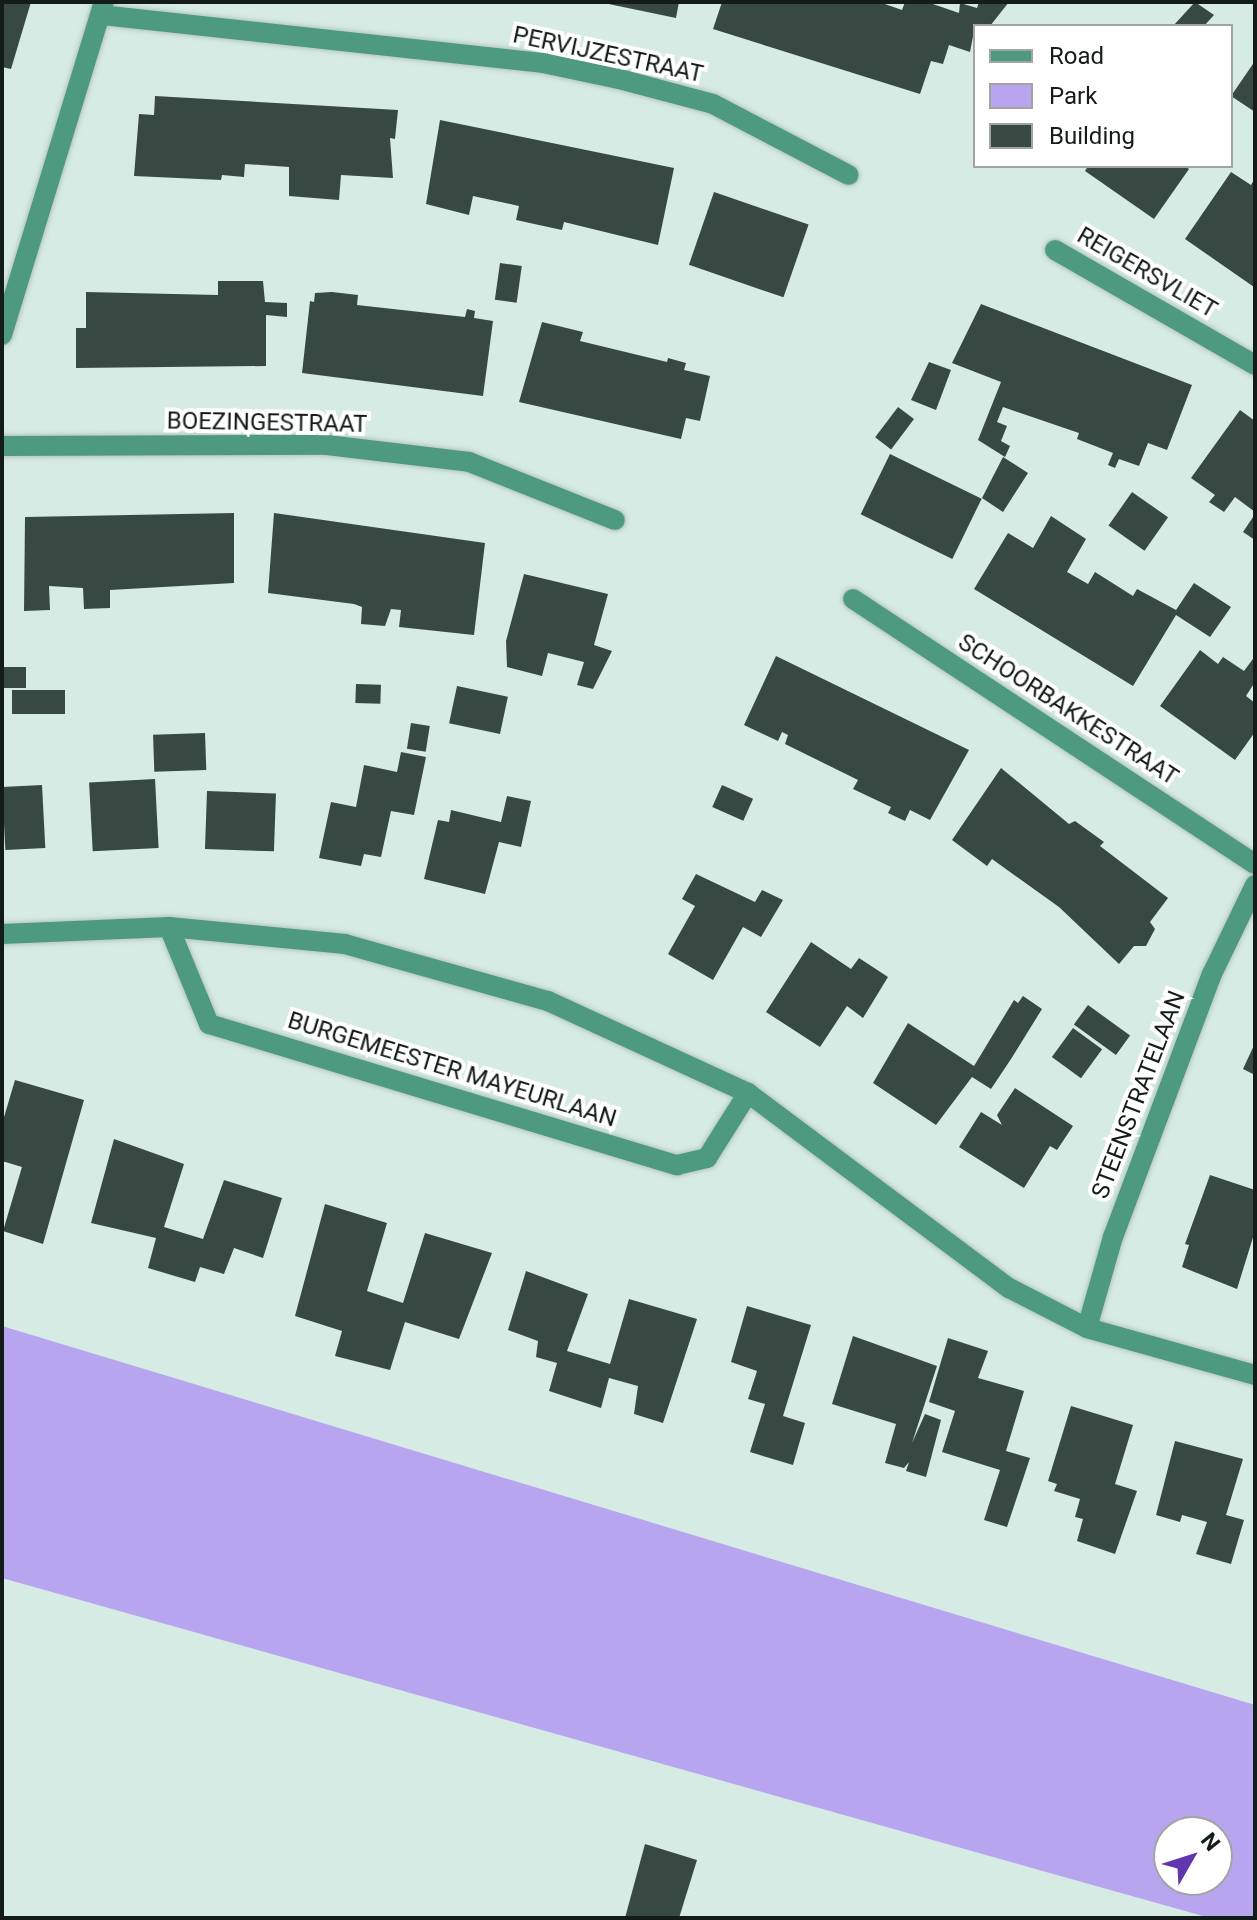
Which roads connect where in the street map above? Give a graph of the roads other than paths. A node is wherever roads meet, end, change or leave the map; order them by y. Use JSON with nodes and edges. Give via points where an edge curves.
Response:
{"nodes":[{"id":1,"x":102,"y":8,"type":"edge"},
{"id":2,"x":849,"y":175,"type":"dead end"},
{"id":3,"x":1055,"y":250,"type":"dead end"},
{"id":4,"x":2,"y":335,"type":"edge"},
{"id":5,"x":1255,"y":365,"type":"edge"},
{"id":6,"x":2,"y":446,"type":"edge"},
{"id":7,"x":615,"y":520,"type":"dead end"},
{"id":8,"x":853,"y":599,"type":"dead end"},
{"id":9,"x":1255,"y":864,"type":"edge"},
{"id":10,"x":1255,"y":885,"type":"edge"},
{"id":11,"x":169,"y":927,"type":"junction"},
{"id":12,"x":2,"y":934,"type":"edge"},
{"id":13,"x":748,"y":1093,"type":"junction"},
{"id":14,"x":1087,"y":1328,"type":"junction"},
{"id":15,"x":1255,"y":1375,"type":"edge"}],
"edges":[{"from":1,"to":2,"type":"street","name":"PERVIJZESTRAAT","via":[[543,63],[623,80],[713,104]]},
{"from":1,"to":4,"type":"street"},
{"from":3,"to":5,"type":"street","name":"REIGERSVLIET"},
{"from":6,"to":7,"type":"street","name":"BOEZINGESTRAAT","via":[[327,445],[453,460]]},
{"from":8,"to":9,"type":"street","name":"SCHOORBAKKESTRAAT"},
{"from":10,"to":14,"type":"street","name":"STEENSTRATELAAN","via":[[1212,974],[1113,1237]]},
{"from":11,"to":12,"type":"street"},
{"from":11,"to":13,"type":"street","via":[[345,944],[548,1001]]},
{"from":11,"to":13,"type":"street","name":"BURGEMEESTER MAYEURLAAN","via":[[209,1024],[677,1165],[707,1158]]},
{"from":13,"to":14,"type":"street","via":[[1009,1288]]},
{"from":14,"to":15,"type":"street"}]}
